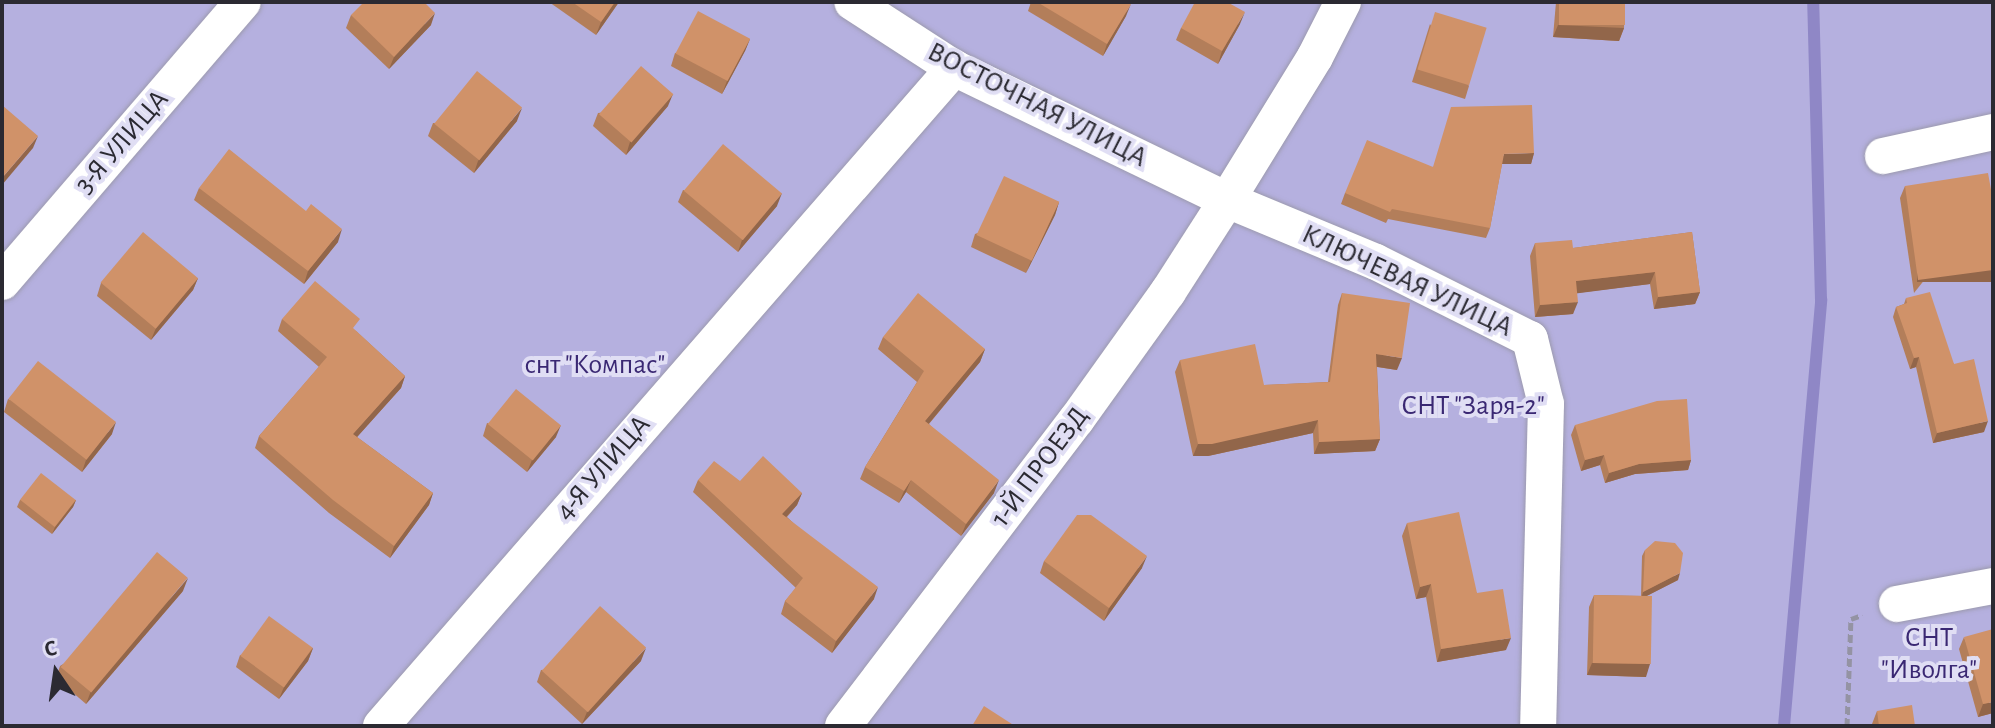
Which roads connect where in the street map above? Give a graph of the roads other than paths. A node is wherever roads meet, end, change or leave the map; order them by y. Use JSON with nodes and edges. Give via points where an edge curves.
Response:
{"nodes":[{"id":1,"x":243,"y":2,"type":"edge"},
{"id":2,"x":852,"y":2,"type":"edge"},
{"id":3,"x":1343,"y":2,"type":"edge"},
{"id":4,"x":954,"y":68,"type":"junction"},
{"id":5,"x":1993,"y":132,"type":"edge"},
{"id":6,"x":1883,"y":156,"type":"dead end"},
{"id":7,"x":1227,"y":200,"type":"junction"},
{"id":8,"x":2,"y":282,"type":"edge"},
{"id":9,"x":1993,"y":586,"type":"edge"},
{"id":10,"x":1897,"y":604,"type":"road end"},
{"id":11,"x":381,"y":726,"type":"edge"},
{"id":12,"x":843,"y":726,"type":"edge"},
{"id":13,"x":1538,"y":726,"type":"edge"}],
"edges":[{"from":1,"to":8,"type":"street","name":"3-Я УЛИЦА"},
{"from":2,"to":4,"type":"street","name":"ВОСТОЧНАЯ УЛИЦА"},
{"from":3,"to":7,"type":"street"},
{"from":4,"to":7,"type":"street","name":"ВОСТОЧНАЯ УЛИЦА"},
{"from":4,"to":11,"type":"street","name":"4-Я УЛИЦА"},
{"from":5,"to":6,"type":"street"},
{"from":7,"to":12,"type":"street","name":"1-Й ПРОЕЗД","via":[[1077,419]]},
{"from":7,"to":13,"type":"street","name":"КЛЮЧЕВАЯ УЛИЦА","via":[[1376,262],[1530,339],[1546,404]]},
{"from":9,"to":10,"type":"street"}]}
